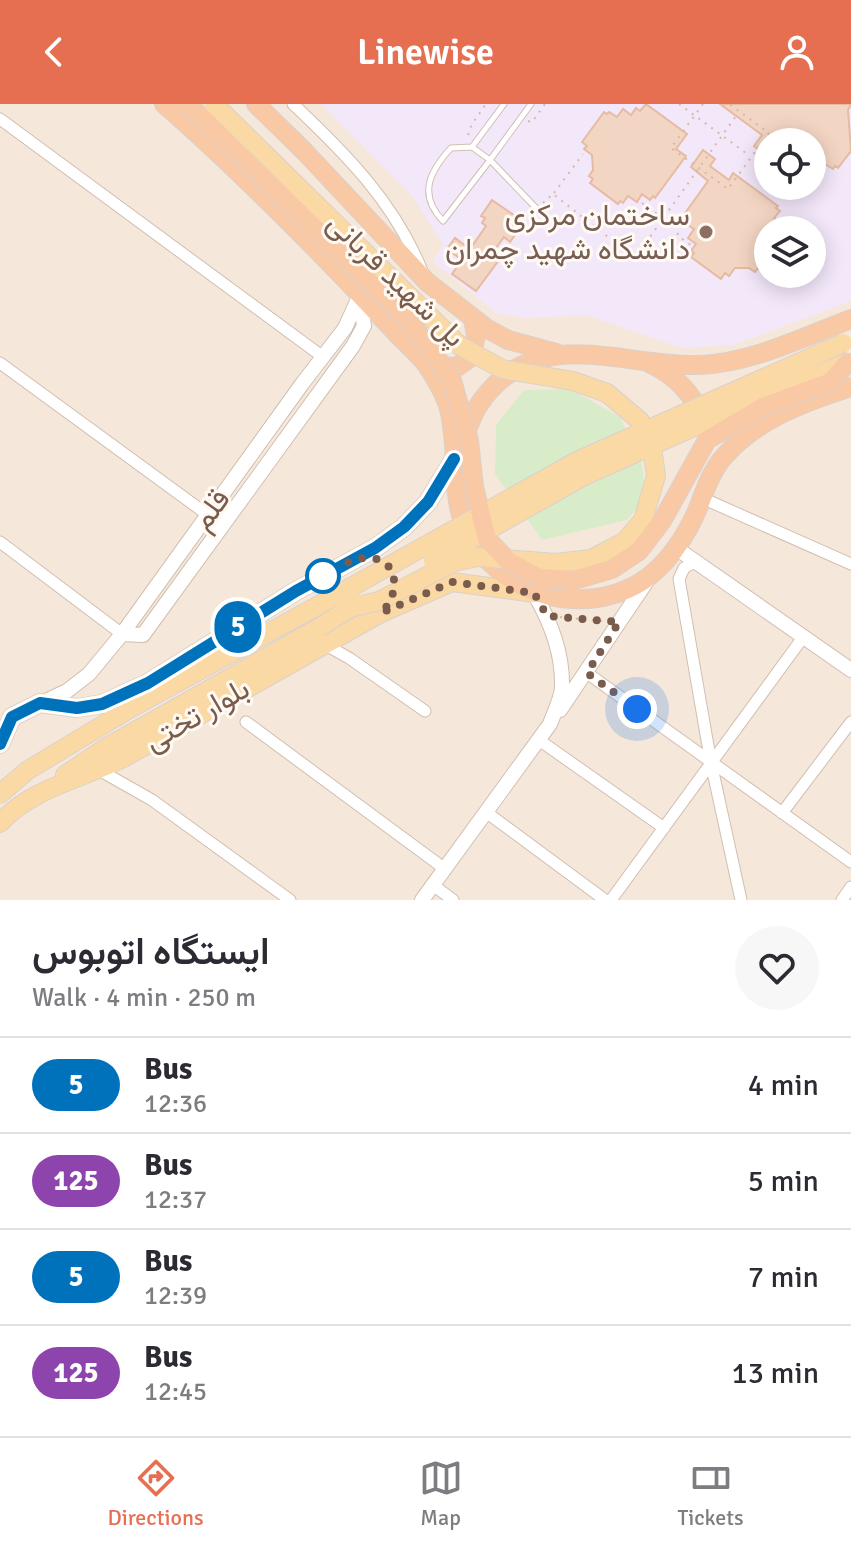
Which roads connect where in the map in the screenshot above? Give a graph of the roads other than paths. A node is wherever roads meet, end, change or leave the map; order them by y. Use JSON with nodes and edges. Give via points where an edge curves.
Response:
{"nodes":[{"id":1,"x":164,"y":104,"type":"edge"},
{"id":2,"x":188,"y":104,"type":"edge"},
{"id":3,"x":214,"y":104,"type":"edge"},
{"id":4,"x":256,"y":104,"type":"edge"},
{"id":5,"x":293,"y":104,"type":"edge"},
{"id":6,"x":504,"y":104,"type":"edge"},
{"id":7,"x":531,"y":104,"type":"edge"},
{"id":8,"x":0,"y":119,"type":"edge"},
{"id":9,"x":472,"y":147,"type":"junction"},
{"id":10,"x":490,"y":160,"type":"junction"},
{"id":11,"x":537,"y":209,"type":"road end"},
{"id":12,"x":427,"y":282,"type":"junction"},
{"id":13,"x":360,"y":295,"type":"junction"},
{"id":14,"x":473,"y":319,"type":"junction"},
{"id":15,"x":851,"y":319,"type":"edge"},
{"id":16,"x":847,"y":341,"type":"edge"},
{"id":17,"x":559,"y":354,"type":"junction"},
{"id":18,"x":323,"y":357,"type":"junction"},
{"id":19,"x":641,"y":360,"type":"junction"},
{"id":20,"x":850,"y":361,"type":"edge"},
{"id":21,"x":0,"y":363,"type":"edge"},
{"id":22,"x":426,"y":364,"type":"junction"},
{"id":23,"x":851,"y":387,"type":"edge"},
{"id":24,"x":454,"y":459,"type":"junction"},
{"id":25,"x":704,"y":491,"type":"junction"},
{"id":26,"x":207,"y":515,"type":"junction"},
{"id":27,"x":223,"y":526,"type":"junction"},
{"id":28,"x":0,"y":542,"type":"edge"},
{"id":29,"x":676,"y":548,"type":"junction"},
{"id":30,"x":351,"y":561,"type":"junction"},
{"id":31,"x":696,"y":561,"type":"junction"},
{"id":32,"x":851,"y":564,"type":"edge"},
{"id":33,"x":652,"y":574,"type":"junction"},
{"id":34,"x":534,"y":593,"type":"junction"},
{"id":35,"x":350,"y":608,"type":"junction"},
{"id":36,"x":381,"y":613,"type":"junction"},
{"id":37,"x":122,"y":634,"type":"junction"},
{"id":38,"x":322,"y":635,"type":"junction"},
{"id":39,"x":804,"y":636,"type":"junction"},
{"id":40,"x":851,"y":670,"type":"edge"},
{"id":41,"x":587,"y":673,"type":"junction"},
{"id":42,"x":40,"y":703,"type":"junction"},
{"id":43,"x":425,"y":711,"type":"dead end"},
{"id":44,"x":6,"y":713,"type":"edge"},
{"id":45,"x":246,"y":722,"type":"dead end"},
{"id":46,"x":851,"y":722,"type":"edge"},
{"id":47,"x":550,"y":724,"type":"junction"},
{"id":48,"x":539,"y":740,"type":"junction"},
{"id":49,"x":0,"y":744,"type":"edge"},
{"id":50,"x":711,"y":763,"type":"junction"},
{"id":51,"x":99,"y":770,"type":"junction"},
{"id":52,"x":39,"y":792,"type":"junction"},
{"id":53,"x":0,"y":794,"type":"edge"},
{"id":54,"x":486,"y":812,"type":"junction"},
{"id":55,"x":782,"y":813,"type":"junction"},
{"id":56,"x":0,"y":823,"type":"edge"},
{"id":57,"x":664,"y":828,"type":"junction"},
{"id":58,"x":851,"y":862,"type":"edge"},
{"id":59,"x":445,"y":869,"type":"junction"},
{"id":60,"x":433,"y":885,"type":"junction"},
{"id":61,"x":851,"y":887,"type":"edge"},
{"id":62,"x":290,"y":900,"type":"edge"},
{"id":63,"x":422,"y":900,"type":"edge"},
{"id":64,"x":453,"y":900,"type":"edge"},
{"id":65,"x":608,"y":900,"type":"edge"},
{"id":66,"x":741,"y":900,"type":"edge"},
{"id":67,"x":842,"y":900,"type":"edge"}],
"edges":[{"from":1,"to":13,"type":"highway","via":[[253,185]]},
{"from":2,"to":20,"type":"highway","name":"پل شهید قربانی","bridge":true,"via":[[410,322],[451,377],[487,539],[509,562],[540,578],[575,580],[612,569],[639,551],[707,440],[763,407],[831,382]]},
{"from":3,"to":35,"type":"main road","name":"پل شهید قربانی","bridge":true,"via":[[460,346],[502,369],[573,381],[607,393],[640,421],[653,454],[656,476],[643,520],[624,542],[591,559],[556,563],[477,557],[454,562],[379,601]]},
{"from":4,"to":12,"type":"highway"},
{"from":5,"to":12,"type":"street","via":[[343,151],[391,210]]},
{"from":6,"to":9,"type":"lane"},
{"from":7,"to":10,"type":"lane"},
{"from":8,"to":18,"type":"street"},
{"from":9,"to":10,"type":"lane"},
{"from":9,"to":10,"type":"lane","via":[[451,148],[434,166],[431,209],[443,221]]},
{"from":10,"to":11,"type":"lane"},
{"from":12,"to":14,"type":"highway"},
{"from":13,"to":18,"type":"street","name":"قلم","via":[[345,328]]},
{"from":13,"to":22,"type":"highway"},
{"from":13,"to":27,"type":"street","via":[[364,326],[353,346]]},
{"from":14,"to":17,"type":"highway","via":[[508,340]]},
{"from":14,"to":22,"type":"highway","via":[[474,352],[467,362],[457,367]]},
{"from":15,"to":19,"type":"highway","via":[[751,357],[700,365]]},
{"from":16,"to":53,"type":"main road","bridge":true,"via":[[577,461],[131,708],[28,770]]},
{"from":17,"to":19,"type":"highway"},
{"from":17,"to":24,"type":"highway","via":[[524,364],[499,382],[479,404]]},
{"from":18,"to":26,"type":"street","name":"قلم"},
{"from":19,"to":25,"type":"highway","via":[[674,379],[698,407],[710,444]]},
{"from":20,"to":35,"type":"main road","name":"پل شهید قربانی","bridge":true,"via":[[584,476]]},
{"from":21,"to":26,"type":"street"},
{"from":22,"to":24,"type":"highway","via":[[450,410]]},
{"from":23,"to":25,"type":"highway","via":[[788,408],[753,432],[722,459]]},
{"from":24,"to":30,"type":"main road","name":"بلوار تختی","via":[[428,502],[404,527]]},
{"from":24,"to":34,"type":"highway","via":[[458,513],[476,546],[502,573]]},
{"from":25,"to":29,"type":"highway"},
{"from":25,"to":32,"type":"street"},
{"from":26,"to":27,"type":"street"},
{"from":26,"to":37,"type":"street","name":"قلم"},
{"from":27,"to":37,"type":"street","via":[[143,635]]},
{"from":28,"to":37,"type":"street"},
{"from":29,"to":31,"type":"street"},
{"from":29,"to":33,"type":"highway"},
{"from":30,"to":36,"type":"main road","via":[[379,560],[393,575],[394,596]]},
{"from":30,"to":42,"type":"main road","name":"بلوار تختی","via":[[148,683],[102,704],[77,708]]},
{"from":31,"to":39,"type":"street"},
{"from":31,"to":50,"type":"street","via":[[679,579]]},
{"from":33,"to":34,"type":"highway","via":[[606,598]]},
{"from":33,"to":41,"type":"street"},
{"from":34,"to":36,"type":"main road","name":"بلوار تختی","via":[[452,582]]},
{"from":34,"to":47,"type":"street","via":[[558,643],[562,690]]},
{"from":35,"to":38,"type":"main road","name":"پل شهید قربانی","bridge":true},
{"from":36,"to":38,"type":"main road","name":"بلوار تختی"},
{"from":37,"to":42,"type":"street","name":"قلم","via":[[89,674]]},
{"from":38,"to":43,"type":"street"},
{"from":38,"to":51,"type":"main road","name":"بلوار تختی"},
{"from":38,"to":52,"type":"main road","via":[[105,748]]},
{"from":39,"to":40,"type":"street"},
{"from":39,"to":50,"type":"street"},
{"from":41,"to":47,"type":"street"},
{"from":41,"to":50,"type":"street"},
{"from":42,"to":44,"type":"main road"},
{"from":44,"to":49,"type":"main road"},
{"from":45,"to":59,"type":"street"},
{"from":46,"to":55,"type":"street"},
{"from":47,"to":48,"type":"street"},
{"from":48,"to":54,"type":"street"},
{"from":48,"to":57,"type":"street"},
{"from":50,"to":55,"type":"street"},
{"from":50,"to":57,"type":"street"},
{"from":50,"to":66,"type":"street"},
{"from":51,"to":52,"type":"main road","name":"بلوار تختی"},
{"from":51,"to":62,"type":"street","via":[[152,800]]},
{"from":52,"to":56,"type":"main road","name":"بلوار تختی"},
{"from":54,"to":59,"type":"street"},
{"from":54,"to":65,"type":"street"},
{"from":55,"to":58,"type":"street"},
{"from":57,"to":65,"type":"street"},
{"from":59,"to":60,"type":"street"},
{"from":60,"to":63,"type":"street"},
{"from":60,"to":64,"type":"street"},
{"from":61,"to":67,"type":"street"}]}
